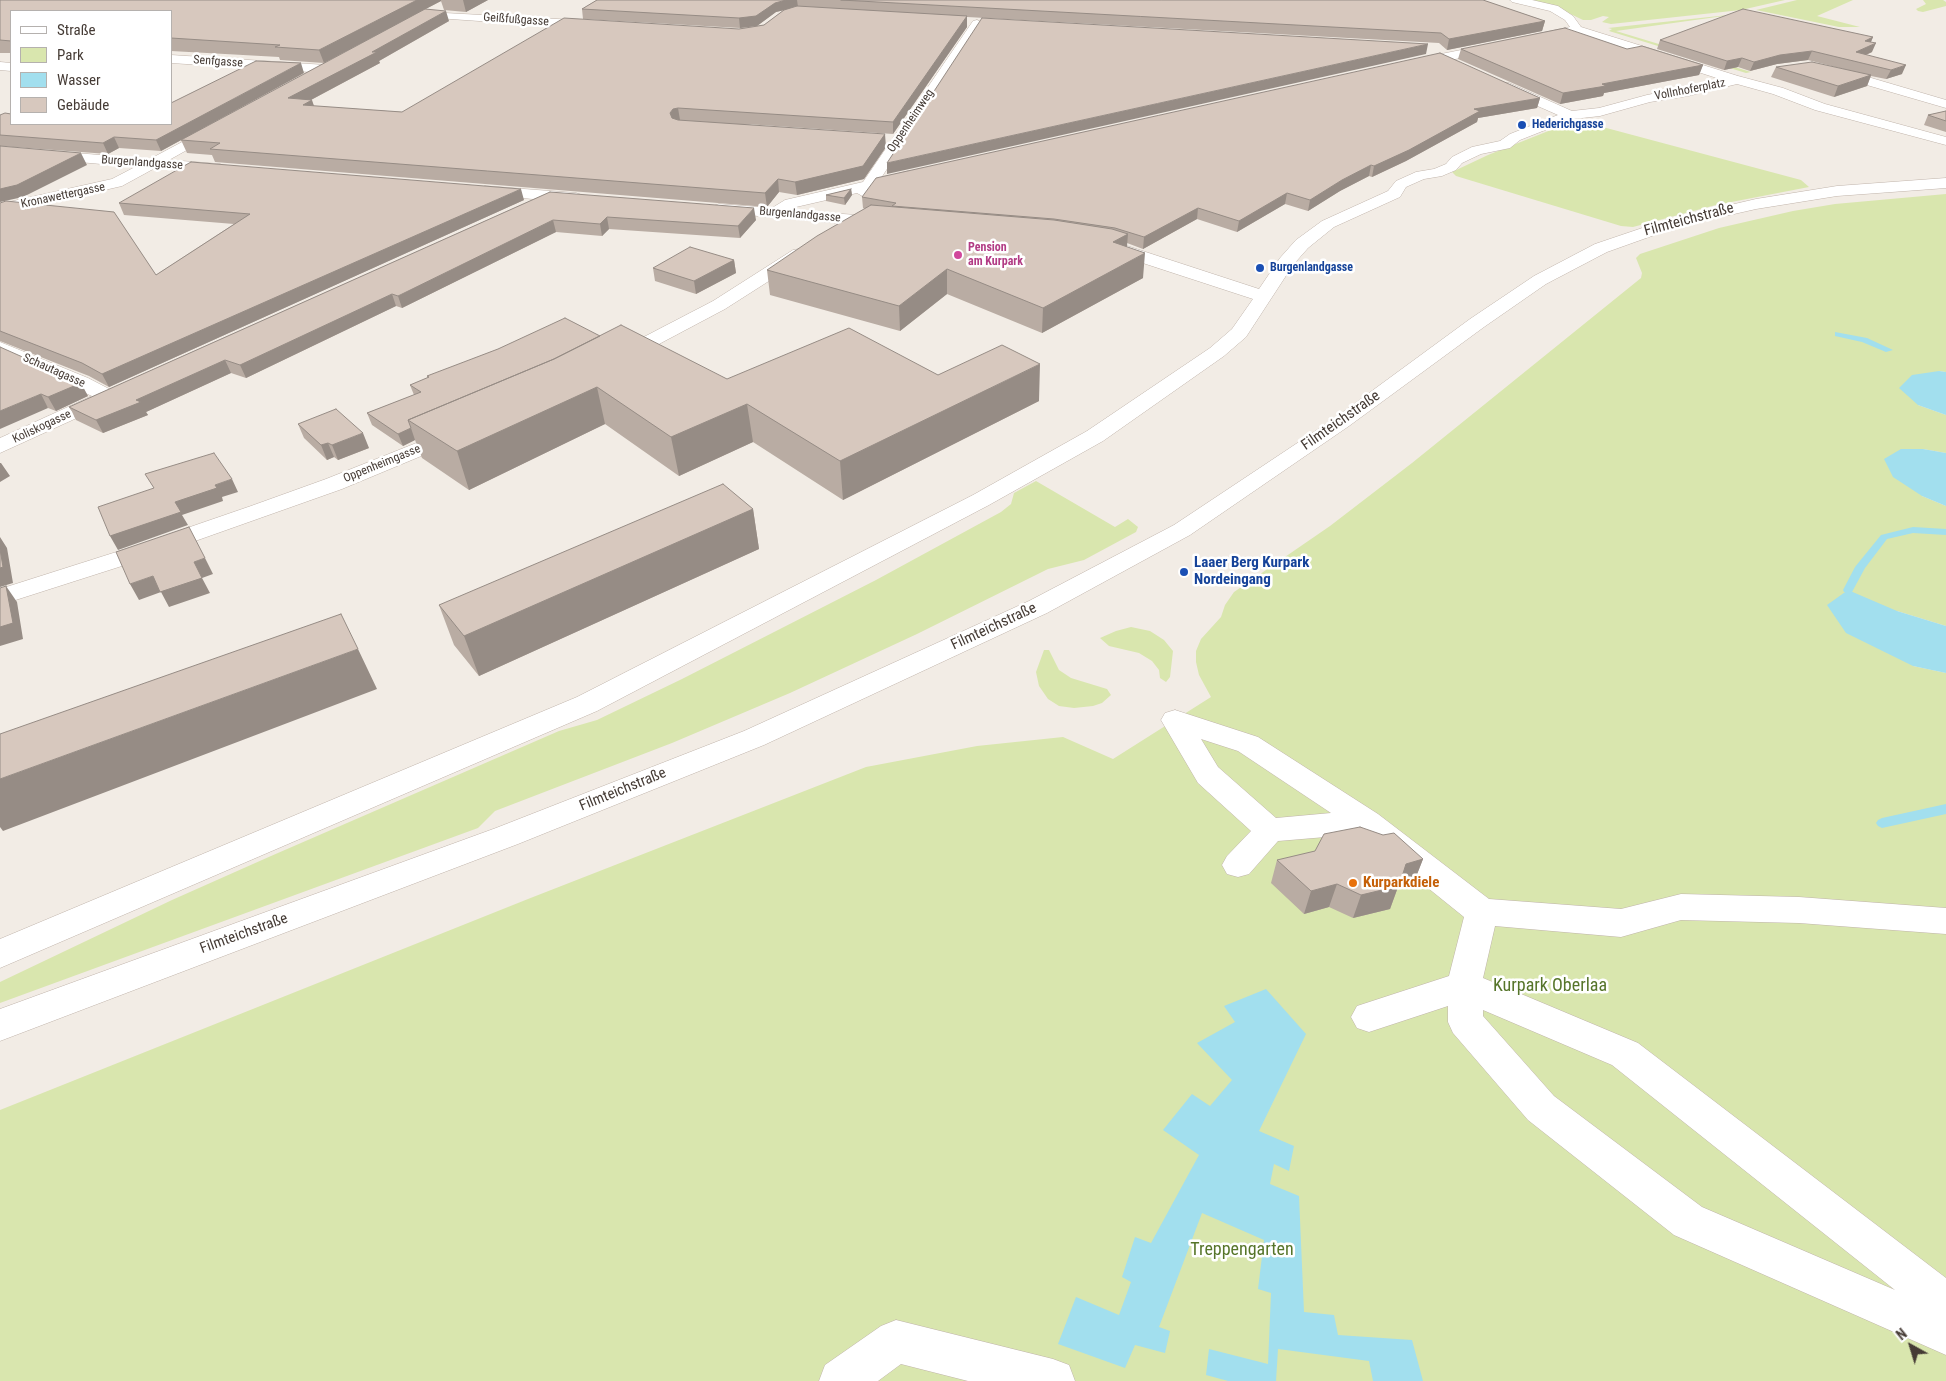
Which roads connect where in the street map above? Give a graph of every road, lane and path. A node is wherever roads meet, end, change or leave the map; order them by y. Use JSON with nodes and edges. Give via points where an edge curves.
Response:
{"nodes":[{"id":1,"x":1516,"y":0,"type":"edge"},
{"id":2,"x":446,"y":4,"type":"dead end"},
{"id":3,"x":977,"y":23,"type":"edge"},
{"id":4,"x":603,"y":26,"type":"edge"},
{"id":5,"x":1577,"y":29,"type":"junction"},
{"id":6,"x":1526,"y":40,"type":"edge"},
{"id":7,"x":1510,"y":44,"type":"edge"},
{"id":8,"x":1434,"y":52,"type":"junction"},
{"id":9,"x":172,"y":59,"type":"edge"},
{"id":10,"x":1457,"y":66,"type":"edge"},
{"id":11,"x":1394,"y":67,"type":"edge"},
{"id":12,"x":1820,"y":67,"type":"edge"},
{"id":13,"x":1759,"y":75,"type":"edge"},
{"id":14,"x":308,"y":79,"type":"edge"},
{"id":15,"x":1737,"y":80,"type":"junction"},
{"id":16,"x":1494,"y":82,"type":"edge"},
{"id":17,"x":1946,"y":104,"type":"edge"},
{"id":18,"x":1570,"y":115,"type":"junction"},
{"id":19,"x":229,"y":121,"type":"edge"},
{"id":20,"x":878,"y":139,"type":"edge"},
{"id":21,"x":898,"y":141,"type":"junction"},
{"id":22,"x":1946,"y":141,"type":"edge"},
{"id":23,"x":0,"y":151,"type":"edge"},
{"id":24,"x":150,"y":164,"type":"junction"},
{"id":25,"x":232,"y":170,"type":"edge"},
{"id":26,"x":918,"y":173,"type":"edge"},
{"id":27,"x":1946,"y":183,"type":"edge"},
{"id":28,"x":870,"y":184,"type":"junction"},
{"id":29,"x":473,"y":190,"type":"edge"},
{"id":30,"x":548,"y":197,"type":"junction"},
{"id":31,"x":587,"y":198,"type":"edge"},
{"id":32,"x":704,"y":208,"type":"edge"},
{"id":33,"x":0,"y":209,"type":"edge"},
{"id":34,"x":521,"y":209,"type":"edge"},
{"id":35,"x":772,"y":213,"type":"junction"},
{"id":36,"x":844,"y":219,"type":"junction"},
{"id":37,"x":903,"y":224,"type":"edge"},
{"id":38,"x":1090,"y":242,"type":"edge"},
{"id":39,"x":1262,"y":296,"type":"junction"},
{"id":40,"x":0,"y":348,"type":"edge"},
{"id":41,"x":606,"y":364,"type":"edge"},
{"id":42,"x":117,"y":392,"type":"joint"},
{"id":43,"x":474,"y":426,"type":"edge"},
{"id":44,"x":0,"y":446,"type":"edge"},
{"id":45,"x":0,"y":597,"type":"edge"},
{"id":46,"x":1367,"y":822,"type":"junction"},
{"id":47,"x":1270,"y":830,"type":"junction"},
{"id":48,"x":1238,"y":865,"type":"dead end"},
{"id":49,"x":1482,"y":912,"type":"junction"},
{"id":50,"x":1946,"y":921,"type":"edge"},
{"id":51,"x":0,"y":954,"type":"edge"},
{"id":52,"x":1464,"y":986,"type":"junction"},
{"id":53,"x":1369,"y":1017,"type":"dead end"},
{"id":54,"x":0,"y":1025,"type":"edge"},
{"id":55,"x":1946,"y":1304,"type":"edge"},
{"id":56,"x":1946,"y":1334,"type":"edge"},
{"id":57,"x":841,"y":1381,"type":"edge"},
{"id":58,"x":1053,"y":1381,"type":"edge"}],
"edges":[{"from":1,"to":5,"type":"street","via":[[1554,8],[1569,18]]},
{"from":2,"to":4,"type":"street","name":"Geißfußgasse","via":[[422,17]]},
{"from":3,"to":21,"type":"street","name":"Oppenheimweg"},
{"from":5,"to":6,"type":"street","name":"Vollnhoferplatz"},
{"from":5,"to":15,"type":"street","name":"Vollnhoferplatz"},
{"from":7,"to":8,"type":"street","via":[[1468,53]]},
{"from":8,"to":10,"type":"street"},
{"from":8,"to":11,"type":"street"},
{"from":9,"to":14,"type":"street","name":"Senfgasse","via":[[330,67]]},
{"from":12,"to":17,"type":"street"},
{"from":13,"to":15,"type":"street"},
{"from":15,"to":18,"type":"street","name":"Vollnhoferplatz","via":[[1600,112]]},
{"from":15,"to":22,"type":"street","via":[[1820,107]]},
{"from":16,"to":18,"type":"street","name":"Vollnhoferplatz"},
{"from":18,"to":39,"type":"street","via":[[1515,137],[1505,145],[1477,150],[1437,173],[1421,175],[1400,184],[1394,194],[1328,224],[1302,244]]},
{"from":19,"to":24,"type":"street","name":"Kronawettergasse"},
{"from":20,"to":21,"type":"street"},
{"from":21,"to":28,"type":"street","name":"Oppenheimweg"},
{"from":23,"to":24,"type":"street","name":"Burgenlandgasse"},
{"from":24,"to":25,"type":"street","name":"Burgenlandgasse"},
{"from":24,"to":33,"type":"street","name":"Kronawettergasse","via":[[103,188]]},
{"from":26,"to":28,"type":"street"},
{"from":27,"to":54,"type":"street","name":"Filmteichstraße","via":[[1852,189],[1756,204],[1672,222],[1601,248],[1540,280],[1342,422],[1182,530],[1038,607],[754,738],[516,832]]},
{"from":28,"to":35,"type":"street","via":[[791,203]]},
{"from":28,"to":36,"type":"street","name":"Oppenheimweg"},
{"from":29,"to":30,"type":"street"},
{"from":30,"to":31,"type":"street"},
{"from":30,"to":34,"type":"street"},
{"from":32,"to":35,"type":"street","name":"Burgenlandgasse"},
{"from":35,"to":36,"type":"street","name":"Burgenlandgasse"},
{"from":36,"to":37,"type":"street","name":"Burgenlandgasse"},
{"from":36,"to":41,"type":"street","via":[[719,305]]},
{"from":38,"to":39,"type":"street","via":[[1132,252]]},
{"from":39,"to":51,"type":"street","via":[[1239,333],[1217,352],[1094,436],[982,500],[587,704]]},
{"from":40,"to":42,"type":"street","name":"Schautagasse","via":[[81,382]]},
{"from":42,"to":44,"type":"street","name":"Koliskogasse"},
{"from":43,"to":45,"type":"street","name":"Oppenheimgasse","via":[[334,484],[141,552]]},
{"from":46,"to":47,"type":"street"},
{"from":46,"to":47,"type":"street","via":[[1248,744],[1175,720],[1208,775]]},
{"from":46,"to":49,"type":"street"},
{"from":47,"to":48,"type":"street"},
{"from":49,"to":50,"type":"street","via":[[1621,923],[1681,907],[1701,907],[1799,910]]},
{"from":49,"to":52,"type":"street"},
{"from":52,"to":53,"type":"street"},
{"from":52,"to":55,"type":"street","via":[[1625,1054]]},
{"from":52,"to":56,"type":"street","via":[[1466,1022],[1541,1108],[1688,1221]]},
{"from":57,"to":58,"type":"street","via":[[896,1341]]}]}
